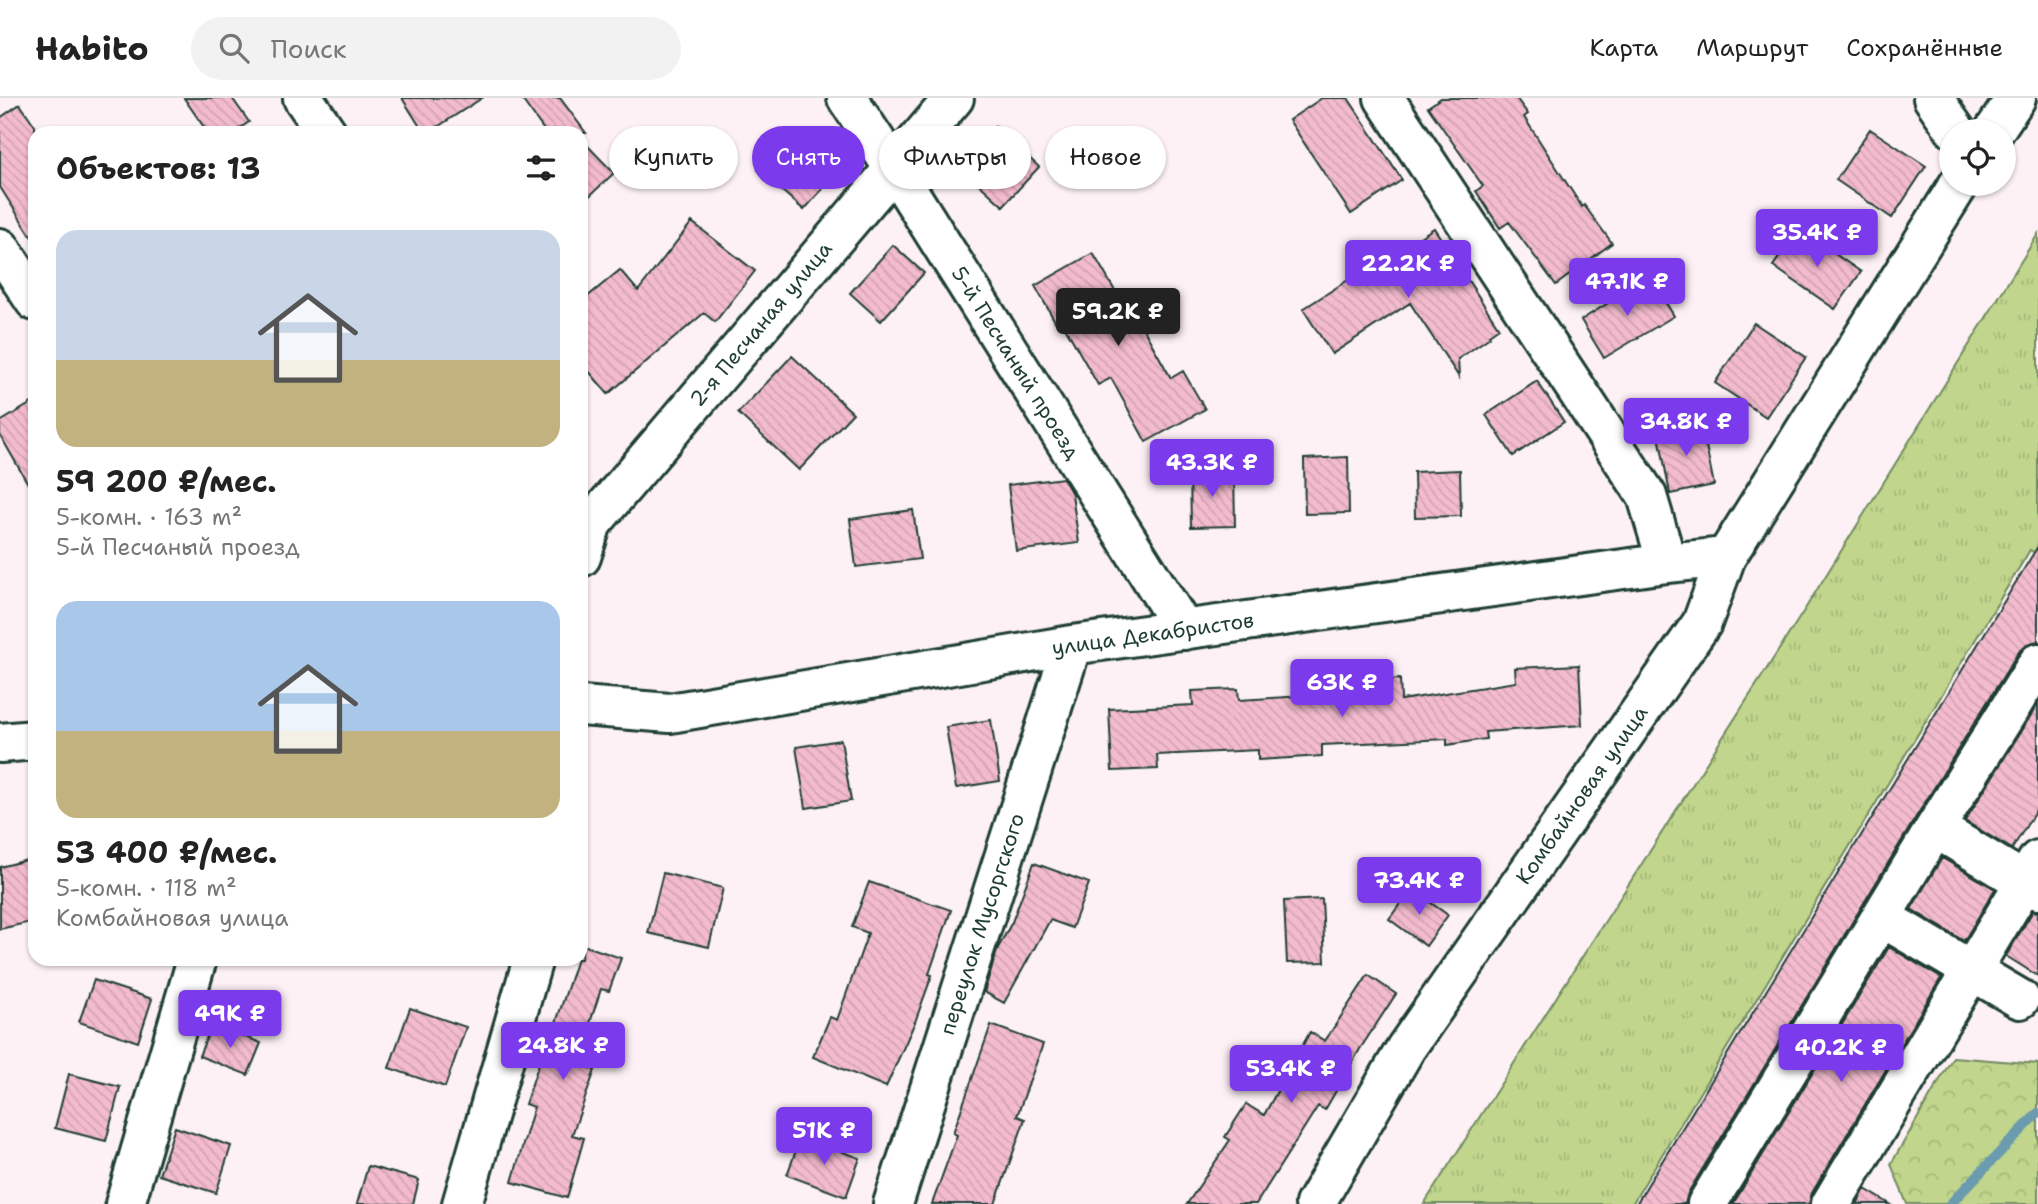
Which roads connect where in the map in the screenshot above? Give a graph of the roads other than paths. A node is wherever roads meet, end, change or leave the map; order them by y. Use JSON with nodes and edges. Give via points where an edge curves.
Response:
{"nodes":[{"id":1,"x":303,"y":98,"type":"edge"},
{"id":2,"x":847,"y":98,"type":"edge"},
{"id":3,"x":954,"y":98,"type":"edge"},
{"id":4,"x":1384,"y":98,"type":"edge"},
{"id":5,"x":1933,"y":98,"type":"edge"},
{"id":6,"x":2016,"y":98,"type":"edge"},
{"id":7,"x":1948,"y":119,"type":"edge"},
{"id":8,"x":2002,"y":119,"type":"edge"},
{"id":9,"x":322,"y":126,"type":"edge"},
{"id":10,"x":929,"y":126,"type":"edge"},
{"id":11,"x":879,"y":146,"type":"edge"},
{"id":12,"x":879,"y":183,"type":"edge"},
{"id":13,"x":907,"y":189,"type":"edge"},
{"id":14,"x":1952,"y":196,"type":"edge"},
{"id":15,"x":0,"y":248,"type":"edge"},
{"id":16,"x":28,"y":290,"type":"edge"},
{"id":17,"x":588,"y":525,"type":"edge"},
{"id":18,"x":1726,"y":557,"type":"junction"},
{"id":19,"x":1667,"y":563,"type":"junction"},
{"id":20,"x":1184,"y":630,"type":"junction"},
{"id":21,"x":1072,"y":645,"type":"junction"},
{"id":22,"x":2038,"y":663,"type":"edge"},
{"id":23,"x":588,"y":707,"type":"edge"},
{"id":24,"x":28,"y":741,"type":"edge"},
{"id":25,"x":0,"y":743,"type":"edge"},
{"id":26,"x":1935,"y":828,"type":"junction"},
{"id":27,"x":2034,"y":877,"type":"edge"},
{"id":28,"x":1881,"y":917,"type":"junction"},
{"id":29,"x":195,"y":966,"type":"edge"},
{"id":30,"x":531,"y":966,"type":"edge"},
{"id":31,"x":1972,"y":970,"type":"junction"},
{"id":32,"x":2020,"y":999,"type":"dead end"},
{"id":33,"x":125,"y":1204,"type":"edge"},
{"id":34,"x":462,"y":1204,"type":"edge"},
{"id":35,"x":893,"y":1204,"type":"edge"},
{"id":36,"x":1315,"y":1204,"type":"edge"},
{"id":37,"x":1707,"y":1204,"type":"edge"},
{"id":38,"x":1831,"y":1204,"type":"edge"}],
"edges":[{"from":1,"to":9,"type":"street"},
{"from":2,"to":11,"type":"street","name":"5-й Песчаный проезд"},
{"from":3,"to":10,"type":"street","name":"2-я Песчаная улица"},
{"from":4,"to":19,"type":"street","via":[[1647,496]]},
{"from":5,"to":7,"type":"street"},
{"from":6,"to":8,"type":"street"},
{"from":12,"to":17,"type":"street","name":"2-я Песчаная улица"},
{"from":13,"to":20,"type":"street","name":"5-й Песчаный проезд"},
{"from":14,"to":18,"type":"street","name":"Комбайновая улица"},
{"from":15,"to":16,"type":"street"},
{"from":18,"to":19,"type":"street","name":"улица Декабристов"},
{"from":18,"to":36,"type":"street","name":"Комбайновая улица","via":[[1702,623],[1406,1048]]},
{"from":19,"to":20,"type":"street","name":"улица Декабристов"},
{"from":20,"to":21,"type":"street","name":"улица Декабристов"},
{"from":21,"to":23,"type":"street","name":"улица Декабристов","via":[[670,713]]},
{"from":21,"to":35,"type":"street","name":"переулок Мусоргского"},
{"from":22,"to":26,"type":"street"},
{"from":24,"to":25,"type":"street"},
{"from":26,"to":27,"type":"street"},
{"from":26,"to":28,"type":"street"},
{"from":27,"to":31,"type":"street"},
{"from":28,"to":31,"type":"street"},
{"from":28,"to":37,"type":"street"},
{"from":29,"to":33,"type":"street"},
{"from":30,"to":34,"type":"street"},
{"from":31,"to":32,"type":"street"},
{"from":31,"to":38,"type":"street"}]}
